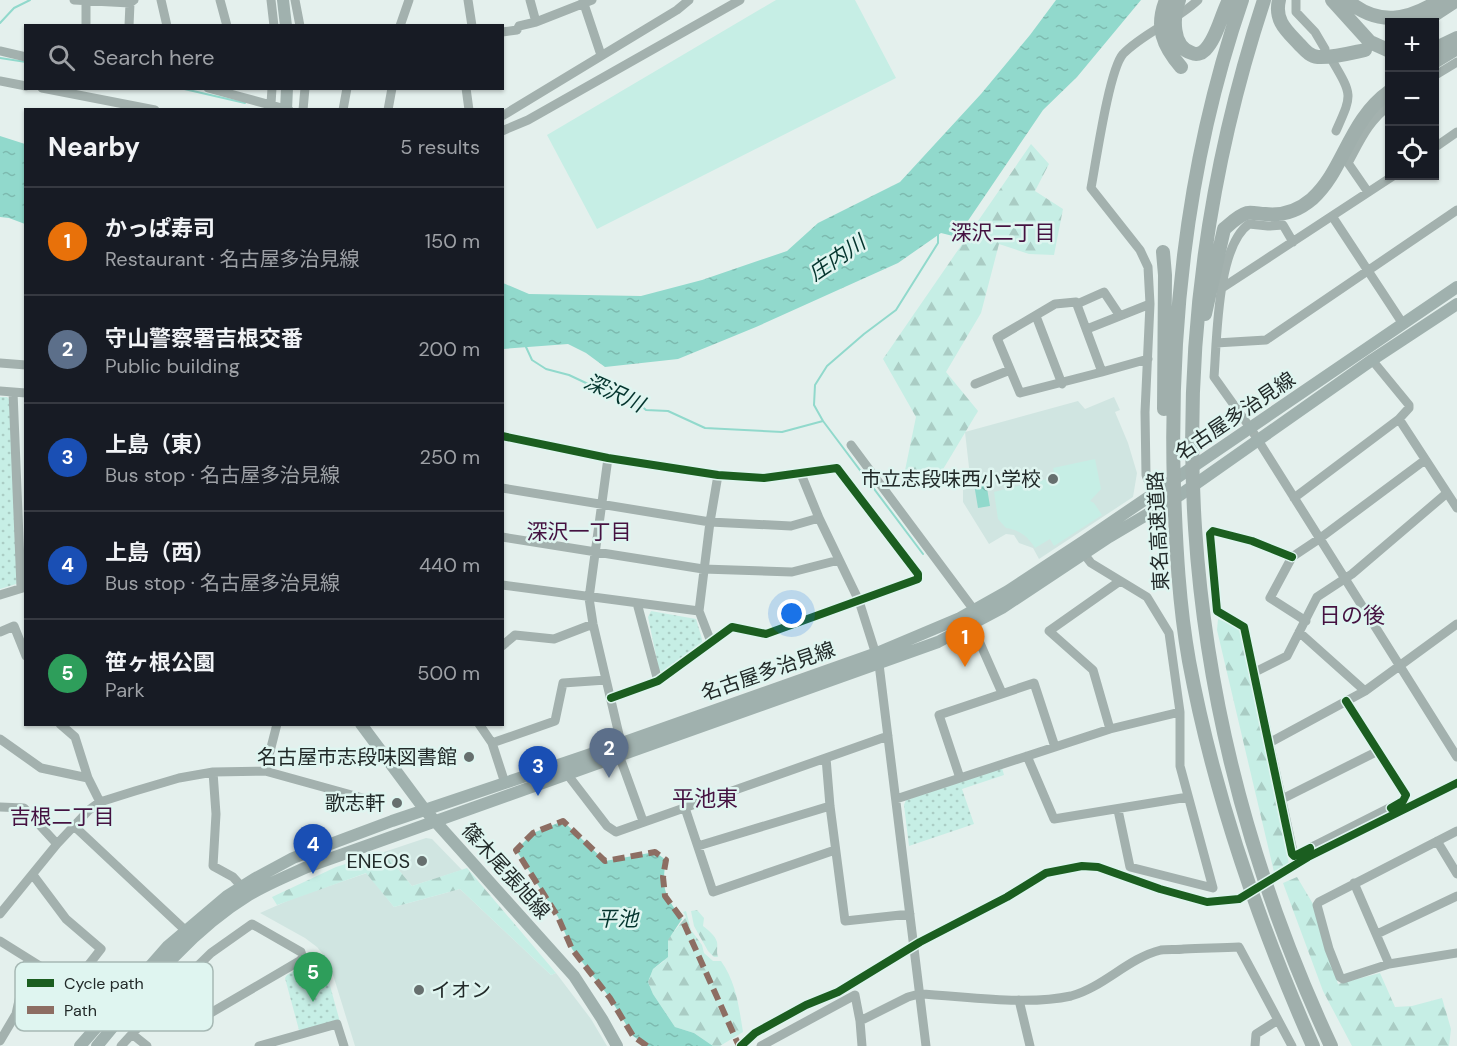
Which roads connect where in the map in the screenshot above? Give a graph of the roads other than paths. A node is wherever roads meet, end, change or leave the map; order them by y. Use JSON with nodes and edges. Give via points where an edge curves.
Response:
{"nodes":[{"id":1,"x":74,"y":0,"type":"edge"},
{"id":2,"x":86,"y":0,"type":"edge"},
{"id":3,"x":161,"y":0,"type":"edge"},
{"id":4,"x":220,"y":0,"type":"edge"},
{"id":5,"x":272,"y":0,"type":"edge"},
{"id":6,"x":283,"y":0,"type":"edge"},
{"id":7,"x":295,"y":0,"type":"edge"},
{"id":8,"x":409,"y":0,"type":"edge"},
{"id":9,"x":468,"y":0,"type":"edge"},
{"id":10,"x":530,"y":0,"type":"edge"},
{"id":11,"x":688,"y":0,"type":"edge"},
{"id":12,"x":740,"y":0,"type":"edge"},
{"id":13,"x":1166,"y":0,"type":"edge"},
{"id":14,"x":1179,"y":0,"type":"edge"},
{"id":15,"x":1198,"y":0,"type":"edge"},
{"id":16,"x":1229,"y":0,"type":"edge"},
{"id":17,"x":1242,"y":0,"type":"edge"},
{"id":18,"x":1264,"y":0,"type":"edge"},
{"id":19,"x":1279,"y":0,"type":"edge"},
{"id":20,"x":1296,"y":0,"type":"edge"},
{"id":21,"x":1332,"y":0,"type":"edge"},
{"id":22,"x":1347,"y":0,"type":"edge"},
{"id":23,"x":1440,"y":0,"type":"edge"},
{"id":24,"x":1457,"y":0,"type":"edge"},
{"id":25,"x":132,"y":1,"type":"edge"},
{"id":26,"x":586,"y":1,"type":"edge"},
{"id":27,"x":1429,"y":18,"type":"edge"},
{"id":28,"x":536,"y":22,"type":"junction"},
{"id":29,"x":86,"y":24,"type":"edge"},
{"id":30,"x":129,"y":24,"type":"edge"},
{"id":31,"x":167,"y":24,"type":"edge"},
{"id":32,"x":226,"y":24,"type":"edge"},
{"id":33,"x":274,"y":24,"type":"edge"},
{"id":34,"x":286,"y":24,"type":"edge"},
{"id":35,"x":300,"y":24,"type":"edge"},
{"id":36,"x":401,"y":24,"type":"edge"},
{"id":37,"x":472,"y":24,"type":"edge"},
{"id":38,"x":504,"y":32,"type":"edge"},
{"id":39,"x":1457,"y":38,"type":"edge"},
{"id":40,"x":1439,"y":47,"type":"edge"},
{"id":41,"x":1457,"y":48,"type":"edge"},
{"id":42,"x":1325,"y":49,"type":"dead end"},
{"id":43,"x":1385,"y":49,"type":"edge"},
{"id":44,"x":1365,"y":50,"type":"dead end"},
{"id":45,"x":0,"y":51,"type":"edge"},
{"id":46,"x":601,"y":56,"type":"junction"},
{"id":47,"x":24,"y":57,"type":"edge"},
{"id":48,"x":1439,"y":59,"type":"edge"},
{"id":49,"x":1333,"y":62,"type":"dead end"},
{"id":50,"x":1457,"y":62,"type":"edge"},
{"id":51,"x":1181,"y":67,"type":"dead end"},
{"id":52,"x":1439,"y":73,"type":"edge"},
{"id":53,"x":0,"y":81,"type":"edge"},
{"id":54,"x":24,"y":86,"type":"edge"},
{"id":55,"x":52,"y":90,"type":"edge"},
{"id":56,"x":226,"y":90,"type":"edge"},
{"id":57,"x":272,"y":90,"type":"edge"},
{"id":58,"x":287,"y":90,"type":"edge"},
{"id":59,"x":305,"y":90,"type":"edge"},
{"id":60,"x":347,"y":90,"type":"edge"},
{"id":61,"x":392,"y":90,"type":"edge"},
{"id":62,"x":466,"y":90,"type":"edge"},
{"id":63,"x":1385,"y":94,"type":"edge"},
{"id":64,"x":271,"y":104,"type":"junction"},
{"id":65,"x":144,"y":108,"type":"edge"},
{"id":66,"x":282,"y":108,"type":"edge"},
{"id":67,"x":287,"y":108,"type":"edge"},
{"id":68,"x":303,"y":108,"type":"edge"},
{"id":69,"x":343,"y":108,"type":"edge"},
{"id":70,"x":388,"y":108,"type":"edge"},
{"id":71,"x":469,"y":108,"type":"edge"},
{"id":72,"x":1385,"y":109,"type":"edge"},
{"id":73,"x":504,"y":115,"type":"edge"},
{"id":74,"x":504,"y":130,"type":"edge"},
{"id":75,"x":1336,"y":130,"type":"dead end"},
{"id":76,"x":1457,"y":132,"type":"edge"},
{"id":77,"x":1439,"y":145,"type":"edge"},
{"id":78,"x":1387,"y":180,"type":"edge"},
{"id":79,"x":1368,"y":192,"type":"junction"},
{"id":80,"x":1457,"y":210,"type":"edge"},
{"id":81,"x":1332,"y":216,"type":"junction"},
{"id":82,"x":1293,"y":242,"type":"junction"},
{"id":83,"x":1163,"y":252,"type":"dead end"},
{"id":84,"x":1368,"y":270,"type":"junction"},
{"id":85,"x":1457,"y":287,"type":"edge"},
{"id":86,"x":1222,"y":288,"type":"junction"},
{"id":87,"x":1077,"y":304,"type":"junction"},
{"id":88,"x":1150,"y":304,"type":"junction"},
{"id":89,"x":1457,"y":304,"type":"edge"},
{"id":90,"x":1036,"y":316,"type":"junction"},
{"id":91,"x":1119,"y":316,"type":"junction"},
{"id":92,"x":1403,"y":324,"type":"junction"},
{"id":93,"x":1087,"y":329,"type":"junction"},
{"id":94,"x":1216,"y":343,"type":"junction"},
{"id":95,"x":1148,"y":359,"type":"junction"},
{"id":96,"x":1372,"y":360,"type":"junction"},
{"id":97,"x":0,"y":363,"type":"edge"},
{"id":98,"x":24,"y":365,"type":"edge"},
{"id":99,"x":1010,"y":370,"type":"junction"},
{"id":100,"x":1102,"y":372,"type":"junction"},
{"id":101,"x":975,"y":384,"type":"dead end"},
{"id":102,"x":1062,"y":384,"type":"junction"},
{"id":103,"x":0,"y":391,"type":"edge"},
{"id":104,"x":13,"y":392,"type":"junction"},
{"id":105,"x":24,"y":393,"type":"edge"},
{"id":106,"x":1192,"y":393,"type":"junction"},
{"id":107,"x":1400,"y":418,"type":"junction"},
{"id":108,"x":1253,"y":434,"type":"junction"},
{"id":109,"x":504,"y":436,"type":"edge"},
{"id":110,"x":851,"y":446,"type":"dead end"},
{"id":111,"x":608,"y":458,"type":"junction"},
{"id":112,"x":1425,"y":460,"type":"junction"},
{"id":113,"x":1170,"y":462,"type":"junction"},
{"id":114,"x":801,"y":474,"type":"junction"},
{"id":115,"x":718,"y":475,"type":"junction"},
{"id":116,"x":504,"y":488,"type":"edge"},
{"id":117,"x":1447,"y":492,"type":"junction"},
{"id":118,"x":1154,"y":494,"type":"junction"},
{"id":119,"x":1294,"y":498,"type":"junction"},
{"id":120,"x":601,"y":505,"type":"junction"},
{"id":121,"x":1159,"y":508,"type":"junction"},
{"id":122,"x":1457,"y":508,"type":"edge"},
{"id":123,"x":819,"y":518,"type":"junction"},
{"id":124,"x":710,"y":522,"type":"junction"},
{"id":125,"x":504,"y":537,"type":"edge"},
{"id":126,"x":1319,"y":539,"type":"junction"},
{"id":127,"x":22,"y":546,"type":"edge"},
{"id":128,"x":594,"y":551,"type":"junction"},
{"id":129,"x":1084,"y":554,"type":"junction"},
{"id":130,"x":1292,"y":556,"type":"junction"},
{"id":131,"x":839,"y":560,"type":"junction"},
{"id":132,"x":703,"y":569,"type":"junction"},
{"id":133,"x":1345,"y":579,"type":"junction"},
{"id":134,"x":1120,"y":581,"type":"junction"},
{"id":135,"x":504,"y":585,"type":"edge"},
{"id":136,"x":23,"y":587,"type":"edge"},
{"id":137,"x":0,"y":595,"type":"edge"},
{"id":138,"x":589,"y":598,"type":"junction"},
{"id":139,"x":859,"y":601,"type":"junction"},
{"id":140,"x":637,"y":603,"type":"junction"},
{"id":141,"x":974,"y":610,"type":"junction"},
{"id":142,"x":699,"y":611,"type":"junction"},
{"id":143,"x":1306,"y":621,"type":"junction"},
{"id":144,"x":593,"y":624,"type":"junction"},
{"id":145,"x":1457,"y":624,"type":"edge"},
{"id":146,"x":972,"y":625,"type":"junction"},
{"id":147,"x":0,"y":632,"type":"edge"},
{"id":148,"x":1299,"y":632,"type":"junction"},
{"id":149,"x":711,"y":642,"type":"junction"},
{"id":150,"x":504,"y":644,"type":"edge"},
{"id":151,"x":24,"y":651,"type":"edge"},
{"id":152,"x":878,"y":658,"type":"junction"},
{"id":153,"x":1400,"y":667,"type":"junction"},
{"id":154,"x":1253,"y":673,"type":"junction"},
{"id":155,"x":606,"y":680,"type":"junction"},
{"id":156,"x":658,"y":681,"type":"junction"},
{"id":157,"x":1365,"y":691,"type":"junction"},
{"id":158,"x":1002,"y":693,"type":"junction"},
{"id":159,"x":611,"y":698,"type":"junction"},
{"id":160,"x":1347,"y":701,"type":"junction"},
{"id":161,"x":1180,"y":712,"type":"junction"},
{"id":162,"x":62,"y":726,"type":"edge"},
{"id":163,"x":276,"y":726,"type":"edge"},
{"id":164,"x":362,"y":726,"type":"edge"},
{"id":165,"x":479,"y":726,"type":"edge"},
{"id":166,"x":1110,"y":729,"type":"junction"},
{"id":167,"x":888,"y":735,"type":"junction"},
{"id":168,"x":0,"y":740,"type":"edge"},
{"id":169,"x":492,"y":743,"type":"junction"},
{"id":170,"x":1269,"y":743,"type":"junction"},
{"id":171,"x":1055,"y":747,"type":"junction"},
{"id":172,"x":620,"y":749,"type":"junction"},
{"id":173,"x":1378,"y":751,"type":"junction"},
{"id":174,"x":1027,"y":756,"type":"junction"},
{"id":175,"x":1457,"y":757,"type":"edge"},
{"id":176,"x":826,"y":758,"type":"junction"},
{"id":177,"x":265,"y":771,"type":"junction"},
{"id":178,"x":213,"y":772,"type":"junction"},
{"id":179,"x":567,"y":774,"type":"junction"},
{"id":180,"x":88,"y":778,"type":"junction"},
{"id":181,"x":960,"y":778,"type":"junction"},
{"id":182,"x":505,"y":783,"type":"junction"},
{"id":183,"x":1188,"y":797,"type":"junction"},
{"id":184,"x":896,"y":799,"type":"junction"},
{"id":185,"x":1280,"y":800,"type":"junction"},
{"id":186,"x":100,"y":802,"type":"junction"},
{"id":187,"x":376,"y":802,"type":"dead end"},
{"id":188,"x":830,"y":806,"type":"junction"},
{"id":189,"x":0,"y":807,"type":"edge"},
{"id":190,"x":685,"y":808,"type":"junction"},
{"id":191,"x":425,"y":810,"type":"junction"},
{"id":192,"x":1118,"y":810,"type":"junction"},
{"id":193,"x":643,"y":821,"type":"junction"},
{"id":194,"x":435,"y":822,"type":"junction"},
{"id":195,"x":74,"y":826,"type":"junction"},
{"id":196,"x":1457,"y":831,"type":"edge"},
{"id":197,"x":1437,"y":841,"type":"junction"},
{"id":198,"x":57,"y":844,"type":"junction"},
{"id":199,"x":698,"y":846,"type":"junction"},
{"id":200,"x":835,"y":850,"type":"junction"},
{"id":201,"x":1457,"y":874,"type":"edge"},
{"id":202,"x":33,"y":875,"type":"junction"},
{"id":203,"x":1354,"y":883,"type":"junction"},
{"id":204,"x":242,"y":887,"type":"junction"},
{"id":205,"x":1457,"y":896,"type":"edge"},
{"id":206,"x":0,"y":914,"type":"edge"},
{"id":207,"x":910,"y":914,"type":"junction"},
{"id":208,"x":185,"y":930,"type":"junction"},
{"id":209,"x":1377,"y":934,"type":"junction"},
{"id":210,"x":0,"y":941,"type":"edge"},
{"id":211,"x":1457,"y":953,"type":"edge"},
{"id":212,"x":28,"y":959,"type":"junction"},
{"id":213,"x":27,"y":962,"type":"edge"},
{"id":214,"x":33,"y":962,"type":"edge"},
{"id":215,"x":91,"y":962,"type":"edge"},
{"id":216,"x":154,"y":962,"type":"edge"},
{"id":217,"x":169,"y":962,"type":"edge"},
{"id":218,"x":201,"y":962,"type":"edge"},
{"id":219,"x":1389,"y":964,"type":"junction"},
{"id":220,"x":919,"y":994,"type":"junction"},
{"id":221,"x":1019,"y":1000,"type":"junction"},
{"id":222,"x":213,"y":1011,"type":"edge"},
{"id":223,"x":15,"y":1016,"type":"edge"},
{"id":224,"x":1278,"y":1020,"type":"junction"},
{"id":225,"x":860,"y":1021,"type":"junction"},
{"id":226,"x":94,"y":1031,"type":"edge"},
{"id":227,"x":110,"y":1031,"type":"edge"},
{"id":228,"x":135,"y":1031,"type":"edge"},
{"id":229,"x":132,"y":1034,"type":"junction"},
{"id":230,"x":0,"y":1041,"type":"edge"},
{"id":231,"x":80,"y":1046,"type":"edge"},
{"id":232,"x":97,"y":1046,"type":"edge"},
{"id":233,"x":122,"y":1046,"type":"edge"},
{"id":234,"x":147,"y":1046,"type":"edge"},
{"id":235,"x":259,"y":1046,"type":"edge"},
{"id":236,"x":344,"y":1046,"type":"edge"},
{"id":237,"x":617,"y":1046,"type":"edge"},
{"id":238,"x":761,"y":1046,"type":"edge"},
{"id":239,"x":862,"y":1046,"type":"edge"},
{"id":240,"x":926,"y":1046,"type":"edge"},
{"id":241,"x":1030,"y":1046,"type":"edge"},
{"id":242,"x":1255,"y":1046,"type":"edge"},
{"id":243,"x":1292,"y":1046,"type":"edge"},
{"id":244,"x":1313,"y":1046,"type":"edge"},
{"id":245,"x":1332,"y":1046,"type":"edge"}],
"edges":[{"from":1,"to":2,"type":"street"},
{"from":2,"to":25,"type":"street"},
{"from":2,"to":29,"type":"street"},
{"from":3,"to":31,"type":"street"},
{"from":4,"to":32,"type":"street"},
{"from":5,"to":33,"type":"street"},
{"from":6,"to":34,"type":"main road"},
{"from":7,"to":35,"type":"street"},
{"from":8,"to":36,"type":"street"},
{"from":9,"to":37,"type":"street"},
{"from":10,"to":28,"type":"street"},
{"from":11,"to":46,"type":"street"},
{"from":12,"to":74,"type":"street"},
{"from":13,"to":51,"type":"highway","via":[[1161,22],[1163,40]]},
{"from":14,"to":16,"type":"highway","via":[[1175,17],[1177,38],[1191,53],[1201,53]]},
{"from":15,"to":88,"type":"street","via":[[1122,55],[1111,86],[1090,188],[1140,250],[1148,267]]},
{"from":17,"to":113,"type":"highway","name":"東名高速道路","via":[[1209,118],[1188,227],[1176,326]]},
{"from":18,"to":106,"type":"highway","name":"東名高速道路","via":[[1235,99],[1214,195],[1198,305]]},
{"from":19,"to":44,"type":"highway","via":[[1278,16],[1284,28],[1311,55],[1324,57]]},
{"from":20,"to":42,"type":"street","via":[[1296,12]]},
{"from":21,"to":43,"type":"highway","via":[[1370,42]]},
{"from":22,"to":23,"type":"highway","via":[[1373,15],[1393,18],[1415,14]]},
{"from":24,"to":27,"type":"highway"},
{"from":25,"to":30,"type":"street"},
{"from":26,"to":28,"type":"street"},
{"from":26,"to":46,"type":"street"},
{"from":28,"to":38,"type":"street"},
{"from":39,"to":40,"type":"highway"},
{"from":41,"to":48,"type":"highway"},
{"from":45,"to":47,"type":"street"},
{"from":46,"to":73,"type":"street"},
{"from":49,"to":75,"type":"street","via":[[1347,86],[1350,101]]},
{"from":50,"to":52,"type":"street"},
{"from":53,"to":54,"type":"street"},
{"from":55,"to":65,"type":"street"},
{"from":56,"to":64,"type":"street"},
{"from":57,"to":64,"type":"street"},
{"from":58,"to":67,"type":"main road"},
{"from":59,"to":68,"type":"street"},
{"from":60,"to":69,"type":"street"},
{"from":61,"to":70,"type":"street"},
{"from":62,"to":71,"type":"street"},
{"from":63,"to":106,"type":"highway","via":[[1364,115],[1326,182],[1308,202],[1280,214],[1246,213],[1224,229]]},
{"from":64,"to":66,"type":"street"},
{"from":72,"to":79,"type":"street","via":[[1367,128],[1348,163]]},
{"from":76,"to":77,"type":"street"},
{"from":78,"to":79,"type":"street"},
{"from":79,"to":81,"type":"street"},
{"from":80,"to":84,"type":"street"},
{"from":81,"to":82,"type":"street"},
{"from":81,"to":84,"type":"street"},
{"from":82,"to":86,"type":"street"},
{"from":82,"to":86,"type":"street","via":[[1283,225],[1249,224],[1236,238]]},
{"from":83,"to":113,"type":"highway","via":[[1164,387]]},
{"from":84,"to":92,"type":"street"},
{"from":84,"to":94,"type":"street","via":[[1266,340]]},
{"from":85,"to":92,"type":"main road","name":"名古屋多治見線"},
{"from":86,"to":94,"type":"street"},
{"from":87,"to":90,"type":"street","via":[[1055,304]]},
{"from":87,"to":91,"type":"street","via":[[1104,292]]},
{"from":87,"to":93,"type":"street"},
{"from":88,"to":91,"type":"street"},
{"from":88,"to":95,"type":"street"},
{"from":89,"to":96,"type":"main road","name":"名古屋多治見線"},
{"from":90,"to":99,"type":"street","via":[[997,338]]},
{"from":90,"to":102,"type":"street"},
{"from":91,"to":93,"type":"street"},
{"from":92,"to":108,"type":"main road","name":"名古屋多治見線"},
{"from":93,"to":100,"type":"street"},
{"from":94,"to":108,"type":"street","via":[[1214,377]]},
{"from":95,"to":100,"type":"street"},
{"from":95,"to":118,"type":"street","via":[[1146,475]]},
{"from":96,"to":107,"type":"street","via":[[1409,405]]},
{"from":96,"to":108,"type":"main road","name":"名古屋多治見線","via":[[1279,426]]},
{"from":97,"to":98,"type":"street"},
{"from":99,"to":101,"type":"street"},
{"from":99,"to":102,"type":"street","via":[[1020,393]]},
{"from":100,"to":102,"type":"street"},
{"from":103,"to":104,"type":"street"},
{"from":104,"to":105,"type":"street"},
{"from":104,"to":127,"type":"street"},
{"from":106,"to":245,"type":"highway","name":"東名高速道路","via":[[1196,557],[1215,692],[1239,794],[1272,903]]},
{"from":107,"to":112,"type":"street"},
{"from":107,"to":119,"type":"street"},
{"from":108,"to":118,"type":"main road","name":"名古屋多治見線"},
{"from":108,"to":119,"type":"street"},
{"from":108,"to":121,"type":"main road","name":"名古屋多治見線","via":[[1206,477]]},
{"from":109,"to":111,"type":"street"},
{"from":110,"to":141,"type":"street"},
{"from":111,"to":115,"type":"street"},
{"from":111,"to":120,"type":"street"},
{"from":112,"to":117,"type":"street"},
{"from":112,"to":126,"type":"street"},
{"from":113,"to":244,"type":"highway","name":"東名高速道路","via":[[1189,659],[1212,767],[1255,907]]},
{"from":114,"to":115,"type":"street","via":[[764,478]]},
{"from":114,"to":123,"type":"street"},
{"from":114,"to":139,"type":"street","via":[[837,468],[918,574],[918,579]]},
{"from":115,"to":124,"type":"street"},
{"from":116,"to":120,"type":"street"},
{"from":117,"to":122,"type":"street"},
{"from":117,"to":133,"type":"street"},
{"from":118,"to":121,"type":"street"},
{"from":118,"to":141,"type":"main road","name":"名古屋多治見線"},
{"from":119,"to":126,"type":"street"},
{"from":120,"to":124,"type":"street"},
{"from":120,"to":128,"type":"street"},
{"from":121,"to":129,"type":"main road","name":"名古屋多治見線"},
{"from":123,"to":124,"type":"street","via":[[791,526]]},
{"from":123,"to":131,"type":"street"},
{"from":124,"to":132,"type":"street"},
{"from":125,"to":128,"type":"street"},
{"from":126,"to":130,"type":"street"},
{"from":126,"to":133,"type":"street"},
{"from":127,"to":136,"type":"street"},
{"from":128,"to":132,"type":"street"},
{"from":128,"to":138,"type":"street"},
{"from":129,"to":134,"type":"street"},
{"from":129,"to":146,"type":"main road","name":"名古屋多治見線"},
{"from":130,"to":143,"type":"street","via":[[1270,598]]},
{"from":130,"to":154,"type":"street","via":[[1252,541],[1213,531],[1210,534],[1217,612],[1244,627]]},
{"from":131,"to":132,"type":"street","via":[[792,572]]},
{"from":131,"to":139,"type":"street"},
{"from":132,"to":142,"type":"street"},
{"from":133,"to":143,"type":"street","via":[[1317,597]]},
{"from":133,"to":153,"type":"street"},
{"from":134,"to":161,"type":"street","via":[[1147,597],[1168,633]]},
{"from":134,"to":166,"type":"street","via":[[1049,631],[1093,670]]},
{"from":135,"to":138,"type":"street"},
{"from":136,"to":137,"type":"street"},
{"from":138,"to":140,"type":"street"},
{"from":138,"to":144,"type":"street"},
{"from":139,"to":149,"type":"street","via":[[766,634],[732,627]]},
{"from":139,"to":152,"type":"street"},
{"from":140,"to":142,"type":"street"},
{"from":140,"to":156,"type":"street"},
{"from":141,"to":152,"type":"main road","name":"名古屋多治見線"},
{"from":142,"to":149,"type":"street"},
{"from":143,"to":148,"type":"street"},
{"from":144,"to":150,"type":"street","via":[[554,639],[515,635]]},
{"from":144,"to":155,"type":"street"},
{"from":145,"to":153,"type":"street"},
{"from":146,"to":152,"type":"main road","name":"名古屋多治見線","via":[[938,642]]},
{"from":146,"to":158,"type":"street"},
{"from":147,"to":151,"type":"street","via":[[14,626]]},
{"from":148,"to":154,"type":"street","via":[[1287,656]]},
{"from":148,"to":157,"type":"street"},
{"from":149,"to":156,"type":"street"},
{"from":152,"to":167,"type":"street"},
{"from":152,"to":172,"type":"main road","name":"名古屋多治見線"},
{"from":153,"to":157,"type":"street"},
{"from":153,"to":175,"type":"street"},
{"from":154,"to":170,"type":"street"},
{"from":155,"to":159,"type":"street"},
{"from":155,"to":169,"type":"street","via":[[563,683],[555,721]]},
{"from":156,"to":159,"type":"street"},
{"from":157,"to":160,"type":"street"},
{"from":158,"to":171,"type":"street","via":[[1034,683]]},
{"from":158,"to":181,"type":"street","via":[[939,715]]},
{"from":159,"to":172,"type":"street"},
{"from":160,"to":170,"type":"street"},
{"from":160,"to":173,"type":"street"},
{"from":161,"to":166,"type":"street"},
{"from":161,"to":183,"type":"street","via":[[1180,766]]},
{"from":162,"to":180,"type":"street","via":[[75,737]]},
{"from":163,"to":177,"type":"street"},
{"from":164,"to":191,"type":"main road","name":"篠木尾張旭線"},
{"from":165,"to":169,"type":"street"},
{"from":166,"to":171,"type":"street"},
{"from":167,"to":176,"type":"street"},
{"from":167,"to":184,"type":"street"},
{"from":168,"to":180,"type":"street","via":[[41,768]]},
{"from":169,"to":182,"type":"street"},
{"from":170,"to":185,"type":"street"},
{"from":171,"to":174,"type":"street"},
{"from":172,"to":179,"type":"main road","name":"名古屋多治見線"},
{"from":172,"to":182,"type":"main road","name":"名古屋多治見線"},
{"from":172,"to":193,"type":"street"},
{"from":173,"to":185,"type":"street"},
{"from":173,"to":185,"type":"street","via":[[1406,795],[1403,801],[1294,856]]},
{"from":174,"to":181,"type":"street"},
{"from":174,"to":192,"type":"street","via":[[1054,819]]},
{"from":176,"to":188,"type":"street"},
{"from":176,"to":190,"type":"street"},
{"from":177,"to":178,"type":"street"},
{"from":177,"to":187,"type":"street"},
{"from":178,"to":186,"type":"street"},
{"from":178,"to":204,"type":"street","via":[[213,866]]},
{"from":179,"to":193,"type":"street","via":[[607,826],[616,831]]},
{"from":179,"to":194,"type":"main road","name":"名古屋多治見線"},
{"from":180,"to":186,"type":"street"},
{"from":181,"to":184,"type":"street"},
{"from":182,"to":191,"type":"main road","name":"名古屋多治見線"},
{"from":183,"to":192,"type":"street"},
{"from":183,"to":192,"type":"street","via":[[1212,888],[1130,867]]},
{"from":184,"to":207,"type":"street"},
{"from":186,"to":195,"type":"street"},
{"from":188,"to":199,"type":"street"},
{"from":188,"to":200,"type":"street"},
{"from":189,"to":198,"type":"street","via":[[24,808]]},
{"from":190,"to":193,"type":"street"},
{"from":190,"to":199,"type":"street"},
{"from":191,"to":194,"type":"main road","name":"篠木尾張旭線"},
{"from":191,"to":204,"type":"main road","name":"名古屋多治見線","via":[[293,858]]},
{"from":194,"to":217,"type":"main road","name":"名古屋多治見線","via":[[307,867],[248,896],[197,934]]},
{"from":194,"to":237,"type":"main road","name":"篠木尾張旭線","via":[[574,976]]},
{"from":195,"to":198,"type":"street"},
{"from":195,"to":208,"type":"street"},
{"from":196,"to":197,"type":"street"},
{"from":197,"to":201,"type":"street"},
{"from":197,"to":203,"type":"street"},
{"from":198,"to":202,"type":"street"},
{"from":199,"to":200,"type":"street","via":[[713,892]]},
{"from":200,"to":207,"type":"street","via":[[845,921]]},
{"from":202,"to":206,"type":"street"},
{"from":202,"to":215,"type":"street","via":[[66,919],[101,949]]},
{"from":203,"to":209,"type":"street"},
{"from":203,"to":219,"type":"street","via":[[1317,905],[1340,977]]},
{"from":204,"to":208,"type":"main road","name":"名古屋多治見線"},
{"from":205,"to":209,"type":"street"},
{"from":207,"to":220,"type":"street"},
{"from":208,"to":216,"type":"main road","name":"名古屋多治見線"},
{"from":209,"to":219,"type":"street"},
{"from":210,"to":212,"type":"street"},
{"from":211,"to":219,"type":"street"},
{"from":212,"to":213,"type":"street"},
{"from":212,"to":214,"type":"street"},
{"from":218,"to":222,"type":"street","via":[[252,924],[301,952],[303,958]]},
{"from":220,"to":221,"type":"street"},
{"from":220,"to":225,"type":"street"},
{"from":220,"to":240,"type":"street"},
{"from":221,"to":224,"type":"street","via":[[1073,995],[1161,950],[1239,947]]},
{"from":221,"to":241,"type":"street"},
{"from":223,"to":230,"type":"street"},
{"from":224,"to":242,"type":"street","via":[[1256,1034]]},
{"from":224,"to":243,"type":"street"},
{"from":225,"to":238,"type":"street","via":[[855,995]]},
{"from":225,"to":239,"type":"street"},
{"from":226,"to":231,"type":"main road","name":"名古屋多治見線"},
{"from":227,"to":232,"type":"main road","name":"名古屋多治見線"},
{"from":228,"to":229,"type":"street"},
{"from":229,"to":233,"type":"street"},
{"from":229,"to":234,"type":"street"},
{"from":235,"to":236,"type":"street","via":[[337,1024]]}]}
